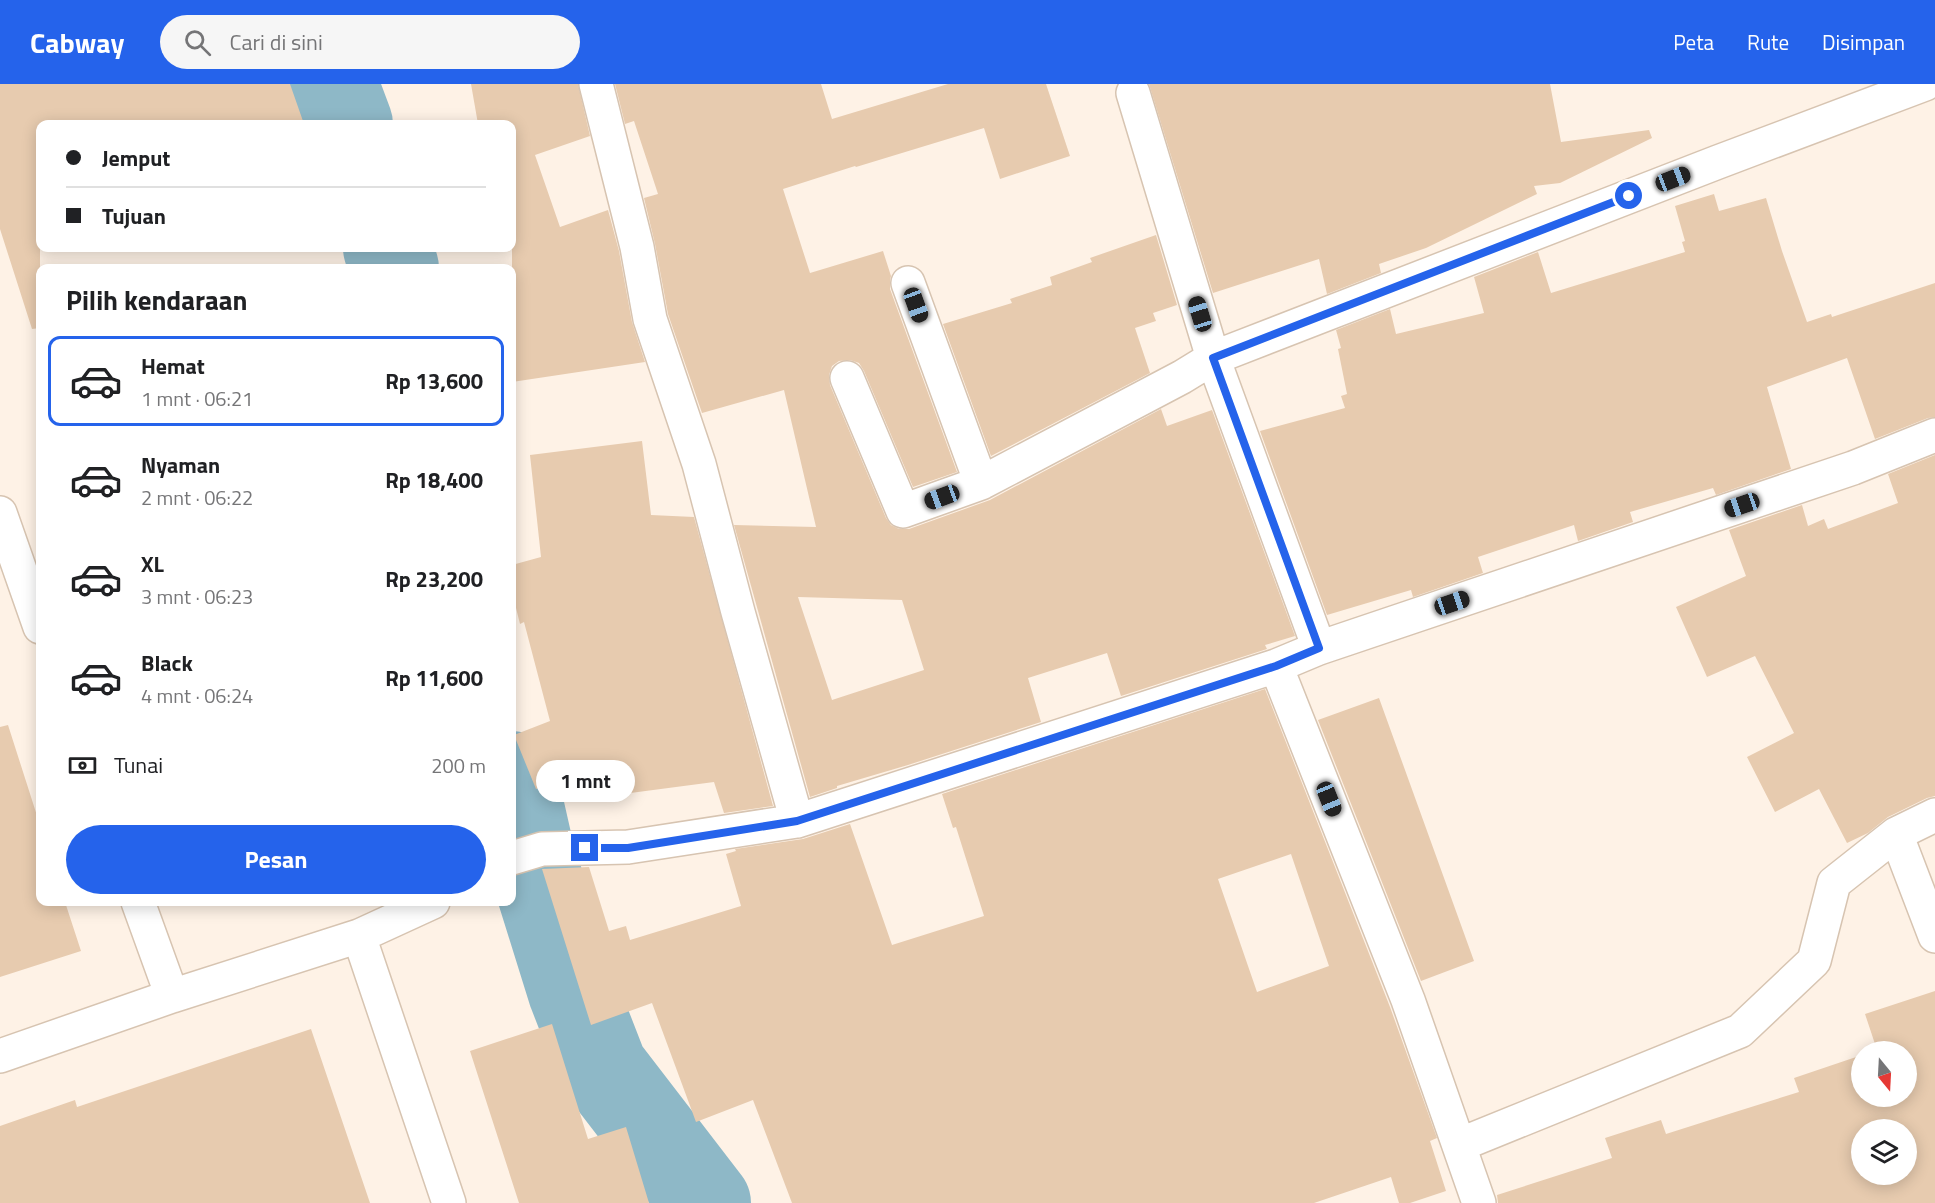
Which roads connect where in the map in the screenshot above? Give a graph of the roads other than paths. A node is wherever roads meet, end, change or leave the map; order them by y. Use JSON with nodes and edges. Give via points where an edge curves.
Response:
{"nodes":[{"id":1,"x":596,"y":84,"type":"edge"},
{"id":2,"x":1925,"y":84,"type":"edge"},
{"id":3,"x":1133,"y":93,"type":"dead end"},
{"id":4,"x":908,"y":283,"type":"dead end"},
{"id":5,"x":1213,"y":358,"type":"junction"},
{"id":6,"x":847,"y":378,"type":"dead end"},
{"id":7,"x":1935,"y":435,"type":"edge"},
{"id":8,"x":981,"y":483,"type":"junction"},
{"id":9,"x":0,"y":513,"type":"edge"},
{"id":10,"x":36,"y":616,"type":"edge"},
{"id":11,"x":1319,"y":648,"type":"junction"},
{"id":12,"x":1276,"y":666,"type":"junction"},
{"id":13,"x":1935,"y":815,"type":"edge"},
{"id":14,"x":797,"y":821,"type":"junction"},
{"id":15,"x":1896,"y":834,"type":"junction"},
{"id":16,"x":516,"y":857,"type":"edge"},
{"id":17,"x":139,"y":906,"type":"edge"},
{"id":18,"x":424,"y":906,"type":"edge"},
{"id":19,"x":359,"y":936,"type":"junction"},
{"id":20,"x":1935,"y":936,"type":"edge"},
{"id":21,"x":172,"y":996,"type":"junction"},
{"id":22,"x":0,"y":1056,"type":"edge"},
{"id":23,"x":1459,"y":1145,"type":"junction"},
{"id":24,"x":449,"y":1203,"type":"edge"},
{"id":25,"x":1479,"y":1203,"type":"edge"}],
"edges":[{"from":1,"to":14,"type":"street","via":[[638,247],[650,319],[699,464]]},
{"from":2,"to":5,"type":"street"},
{"from":3,"to":5,"type":"street"},
{"from":4,"to":8,"type":"street"},
{"from":5,"to":8,"type":"street"},
{"from":5,"to":11,"type":"street"},
{"from":6,"to":8,"type":"street","via":[[903,511]]},
{"from":7,"to":11,"type":"street","via":[[1854,468]]},
{"from":9,"to":10,"type":"street"},
{"from":11,"to":12,"type":"street"},
{"from":12,"to":14,"type":"street"},
{"from":12,"to":23,"type":"street","via":[[1407,1000]]},
{"from":13,"to":15,"type":"street"},
{"from":14,"to":16,"type":"street","via":[[628,848],[542,849]]},
{"from":15,"to":20,"type":"street"},
{"from":15,"to":23,"type":"street","via":[[1834,883],[1814,961],[1740,1031]]},
{"from":17,"to":21,"type":"street"},
{"from":18,"to":19,"type":"street"},
{"from":19,"to":21,"type":"street"},
{"from":19,"to":24,"type":"street"},
{"from":21,"to":22,"type":"street"},
{"from":23,"to":25,"type":"street"}]}
